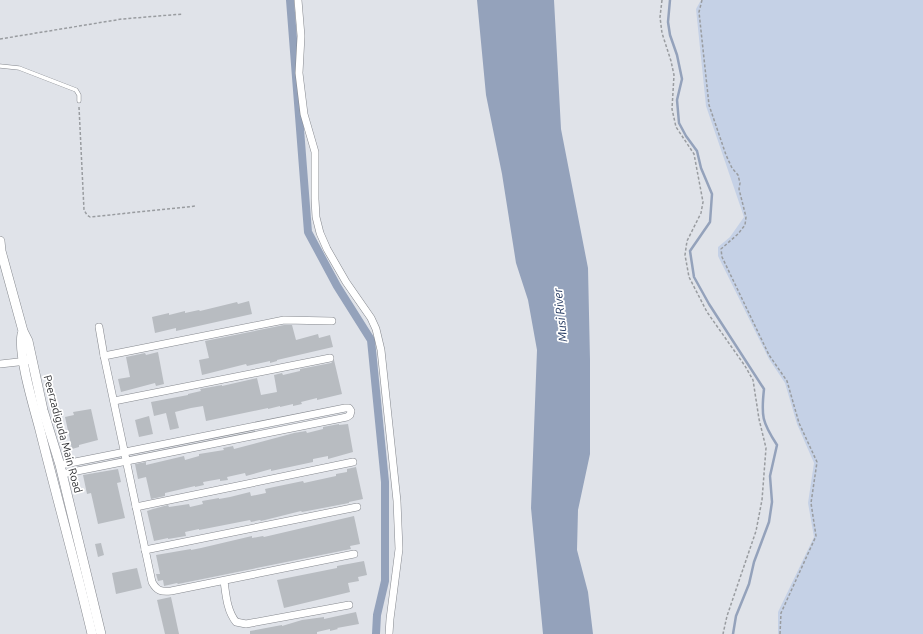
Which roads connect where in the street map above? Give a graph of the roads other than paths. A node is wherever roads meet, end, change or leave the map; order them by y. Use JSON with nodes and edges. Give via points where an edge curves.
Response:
{"nodes":[{"id":1,"x":298,"y":0,"type":"edge"},
{"id":2,"x":0,"y":66,"type":"edge"},
{"id":3,"x":79,"y":101,"type":"road end"},
{"id":4,"x":0,"y":241,"type":"edge"},
{"id":5,"x":1,"y":251,"type":"edge"},
{"id":6,"x":332,"y":321,"type":"dead end"},
{"id":7,"x":99,"y":327,"type":"dead end"},
{"id":8,"x":104,"y":356,"type":"junction"},
{"id":9,"x":330,"y":358,"type":"dead end"},
{"id":10,"x":28,"y":361,"type":"junction"},
{"id":11,"x":0,"y":364,"type":"edge"},
{"id":12,"x":114,"y":401,"type":"junction"},
{"id":13,"x":124,"y":452,"type":"junction"},
{"id":14,"x":126,"y":462,"type":"junction"},
{"id":15,"x":353,"y":462,"type":"dead end"},
{"id":16,"x":61,"y":470,"type":"junction"},
{"id":17,"x":136,"y":506,"type":"junction"},
{"id":18,"x":357,"y":507,"type":"dead end"},
{"id":19,"x":145,"y":550,"type":"junction"},
{"id":20,"x":354,"y":554,"type":"dead end"},
{"id":21,"x":224,"y":581,"type":"junction"},
{"id":22,"x":349,"y":605,"type":"dead end"},
{"id":23,"x":92,"y":634,"type":"edge"},
{"id":24,"x":101,"y":634,"type":"edge"},
{"id":25,"x":389,"y":634,"type":"edge"}],
"edges":[{"from":1,"to":25,"type":"street","via":[[301,36],[299,73],[304,114],[315,152],[316,217],[327,249],[371,318],[381,350],[397,501],[399,549]]},
{"from":2,"to":3,"type":"lane","via":[[19,68],[76,90]]},
{"from":4,"to":5,"type":"street"},
{"from":5,"to":10,"type":"street","via":[[23,331],[21,340]]},
{"from":6,"to":8,"type":"street","via":[[284,320]]},
{"from":7,"to":8,"type":"street"},
{"from":8,"to":12,"type":"street"},
{"from":9,"to":12,"type":"street"},
{"from":10,"to":11,"type":"street"},
{"from":10,"to":16,"type":"street","name":"Peerzadiguda Main Road"},
{"from":10,"to":23,"type":"street","via":[[35,412]]},
{"from":12,"to":13,"type":"street"},
{"from":13,"to":14,"type":"street"},
{"from":13,"to":14,"type":"street","via":[[345,408],[351,411],[347,417]]},
{"from":13,"to":16,"type":"street"},
{"from":14,"to":16,"type":"street"},
{"from":14,"to":17,"type":"street"},
{"from":15,"to":17,"type":"street"},
{"from":16,"to":24,"type":"street","name":"Peerzadiguda Main Road"},
{"from":17,"to":19,"type":"street"},
{"from":18,"to":19,"type":"street"},
{"from":19,"to":21,"type":"street","via":[[152,582],[161,592]]},
{"from":20,"to":21,"type":"street"},
{"from":21,"to":22,"type":"street","via":[[231,616],[236,622],[246,624]]}]}
